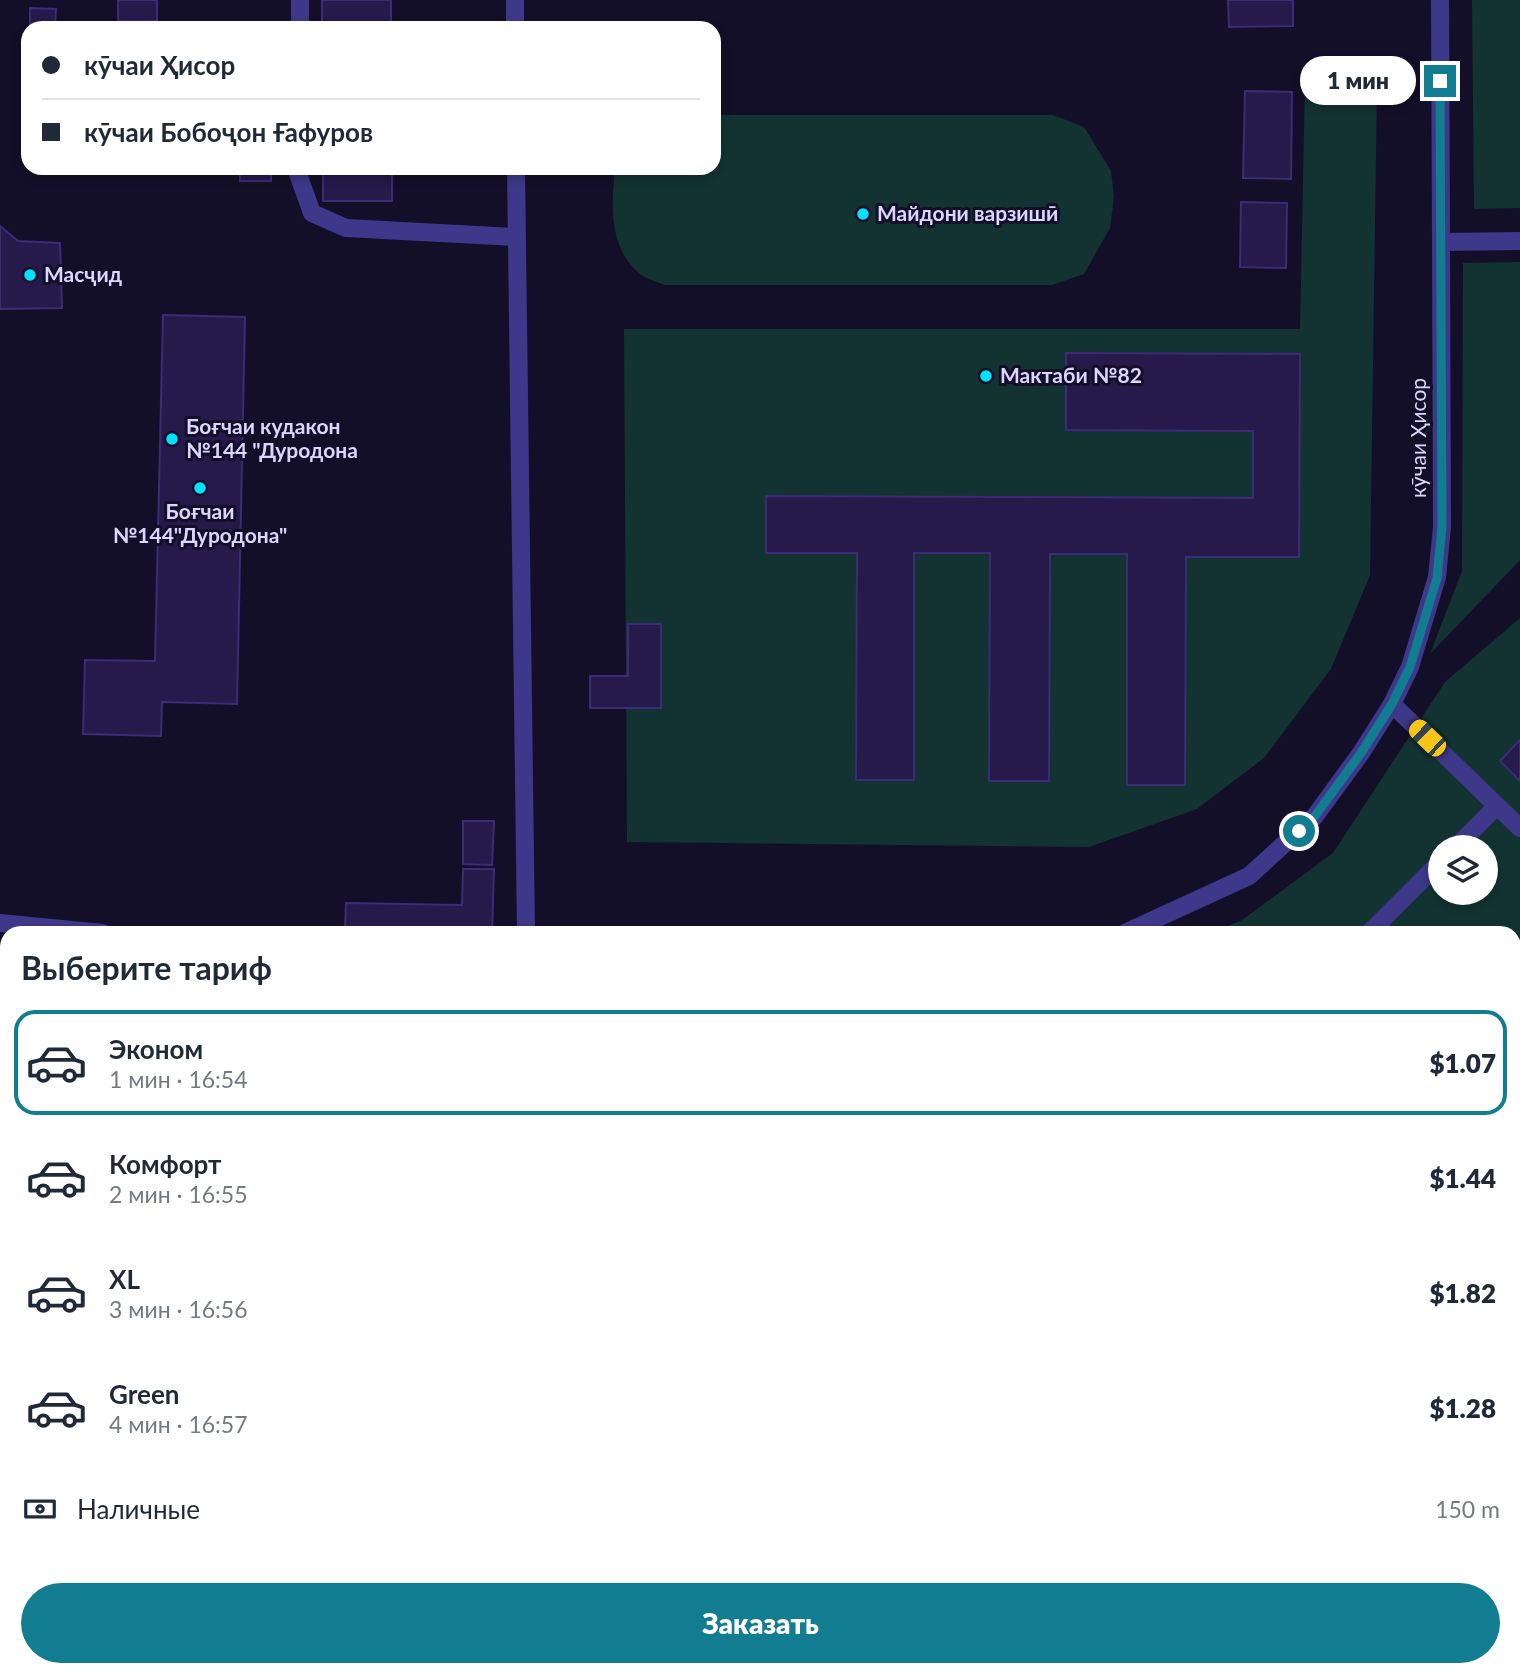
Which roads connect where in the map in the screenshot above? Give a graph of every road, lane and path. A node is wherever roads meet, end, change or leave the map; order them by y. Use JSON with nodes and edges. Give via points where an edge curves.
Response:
{"nodes":[{"id":1,"x":300,"y":0,"type":"edge"},
{"id":2,"x":515,"y":0,"type":"edge"},
{"id":3,"x":1440,"y":0,"type":"edge"},
{"id":4,"x":300,"y":21,"type":"edge"},
{"id":5,"x":515,"y":21,"type":"edge"},
{"id":6,"x":298,"y":175,"type":"edge"},
{"id":7,"x":516,"y":175,"type":"edge"},
{"id":8,"x":516,"y":237,"type":"junction"},
{"id":9,"x":1520,"y":241,"type":"edge"},
{"id":10,"x":1441,"y":242,"type":"junction"},
{"id":11,"x":1392,"y":704,"type":"junction"},
{"id":12,"x":1497,"y":806,"type":"junction"},
{"id":13,"x":1520,"y":828,"type":"edge"},
{"id":14,"x":1468,"y":835,"type":"edge"},
{"id":15,"x":1428,"y":874,"type":"edge"},
{"id":16,"x":0,"y":923,"type":"edge"},
{"id":17,"x":31,"y":926,"type":"edge"},
{"id":18,"x":526,"y":926,"type":"edge"},
{"id":19,"x":1140,"y":926,"type":"edge"},
{"id":20,"x":1376,"y":926,"type":"edge"}],
"edges":[{"from":1,"to":4,"type":"street"},
{"from":2,"to":5,"type":"street"},
{"from":3,"to":10,"type":"street","name":"кӯчаи Ҳисор"},
{"from":6,"to":8,"type":"street","via":[[312,213],[345,228]]},
{"from":7,"to":8,"type":"street"},
{"from":8,"to":18,"type":"street"},
{"from":9,"to":10,"type":"street"},
{"from":10,"to":11,"type":"street","name":"кӯчаи Ҳисор","via":[[1442,527],[1437,578],[1410,667]]},
{"from":11,"to":12,"type":"street"},
{"from":11,"to":19,"type":"street","name":"кӯчаи Ҳисор","via":[[1315,816],[1249,876]]},
{"from":12,"to":13,"type":"street"},
{"from":12,"to":14,"type":"street"},
{"from":15,"to":20,"type":"street"},
{"from":16,"to":17,"type":"street"}]}
